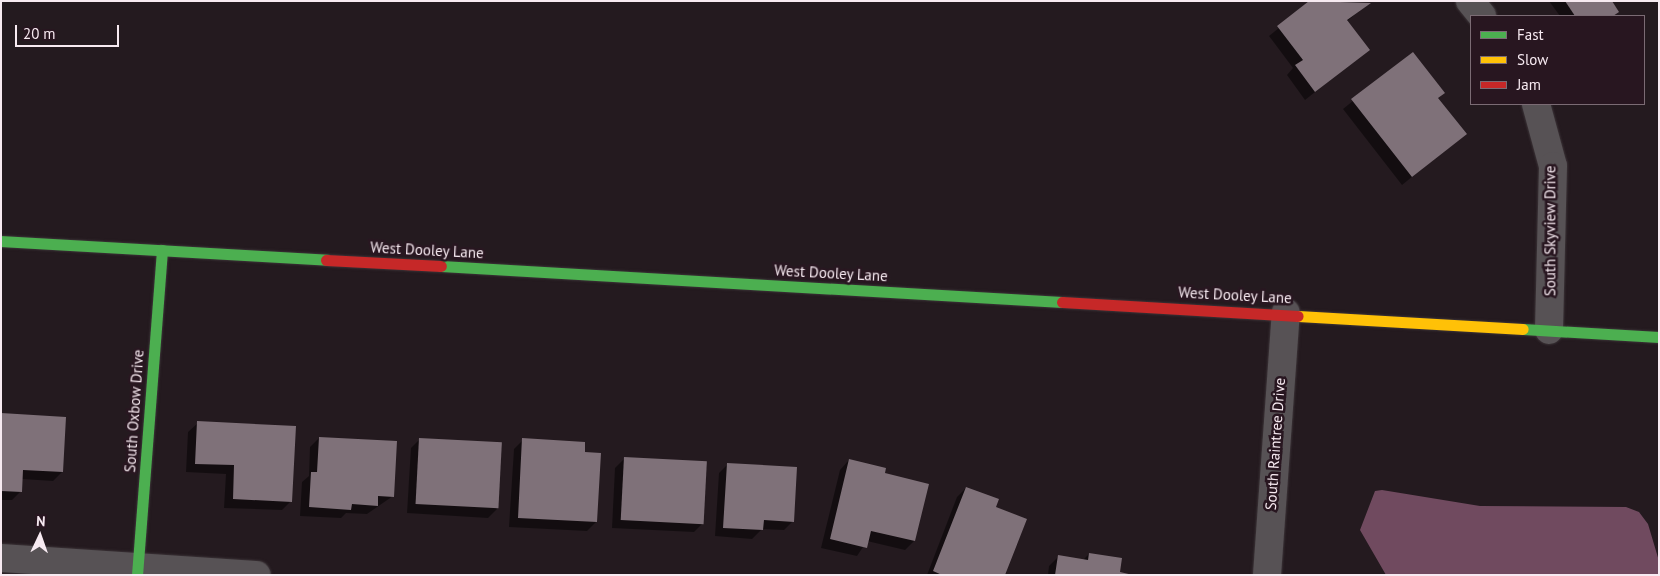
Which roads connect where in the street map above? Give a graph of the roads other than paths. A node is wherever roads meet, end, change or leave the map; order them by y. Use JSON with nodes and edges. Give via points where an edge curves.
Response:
{"nodes":[{"id":1,"x":1470,"y":1,"type":"edge"},
{"id":2,"x":1481,"y":15,"type":"edge"},
{"id":3,"x":1536,"y":105,"type":"edge"},
{"id":4,"x":1,"y":241,"type":"edge"},
{"id":5,"x":162,"y":250,"type":"junction"},
{"id":6,"x":1286,"y":313,"type":"junction"},
{"id":7,"x":1549,"y":330,"type":"junction"},
{"id":8,"x":1659,"y":336,"type":"edge"},
{"id":9,"x":1,"y":558,"type":"edge"},
{"id":10,"x":137,"y":572,"type":"edge"},
{"id":11,"x":256,"y":575,"type":"edge"},
{"id":12,"x":1267,"y":575,"type":"edge"}],
"edges":[{"from":1,"to":2,"type":"street"},
{"from":3,"to":7,"type":"street","name":"South Skyview Drive","via":[[1553,166]]},
{"from":4,"to":5,"type":"street","name":"West Dooley Lane"},
{"from":5,"to":6,"type":"street","name":"West Dooley Lane"},
{"from":5,"to":10,"type":"street","name":"South Oxbow Drive"},
{"from":6,"to":7,"type":"street","name":"West Dooley Lane"},
{"from":6,"to":12,"type":"street","name":"South Raintree Drive"},
{"from":7,"to":8,"type":"street","name":"West Dooley Lane"},
{"from":9,"to":10,"type":"street"},
{"from":10,"to":11,"type":"street"}]}
